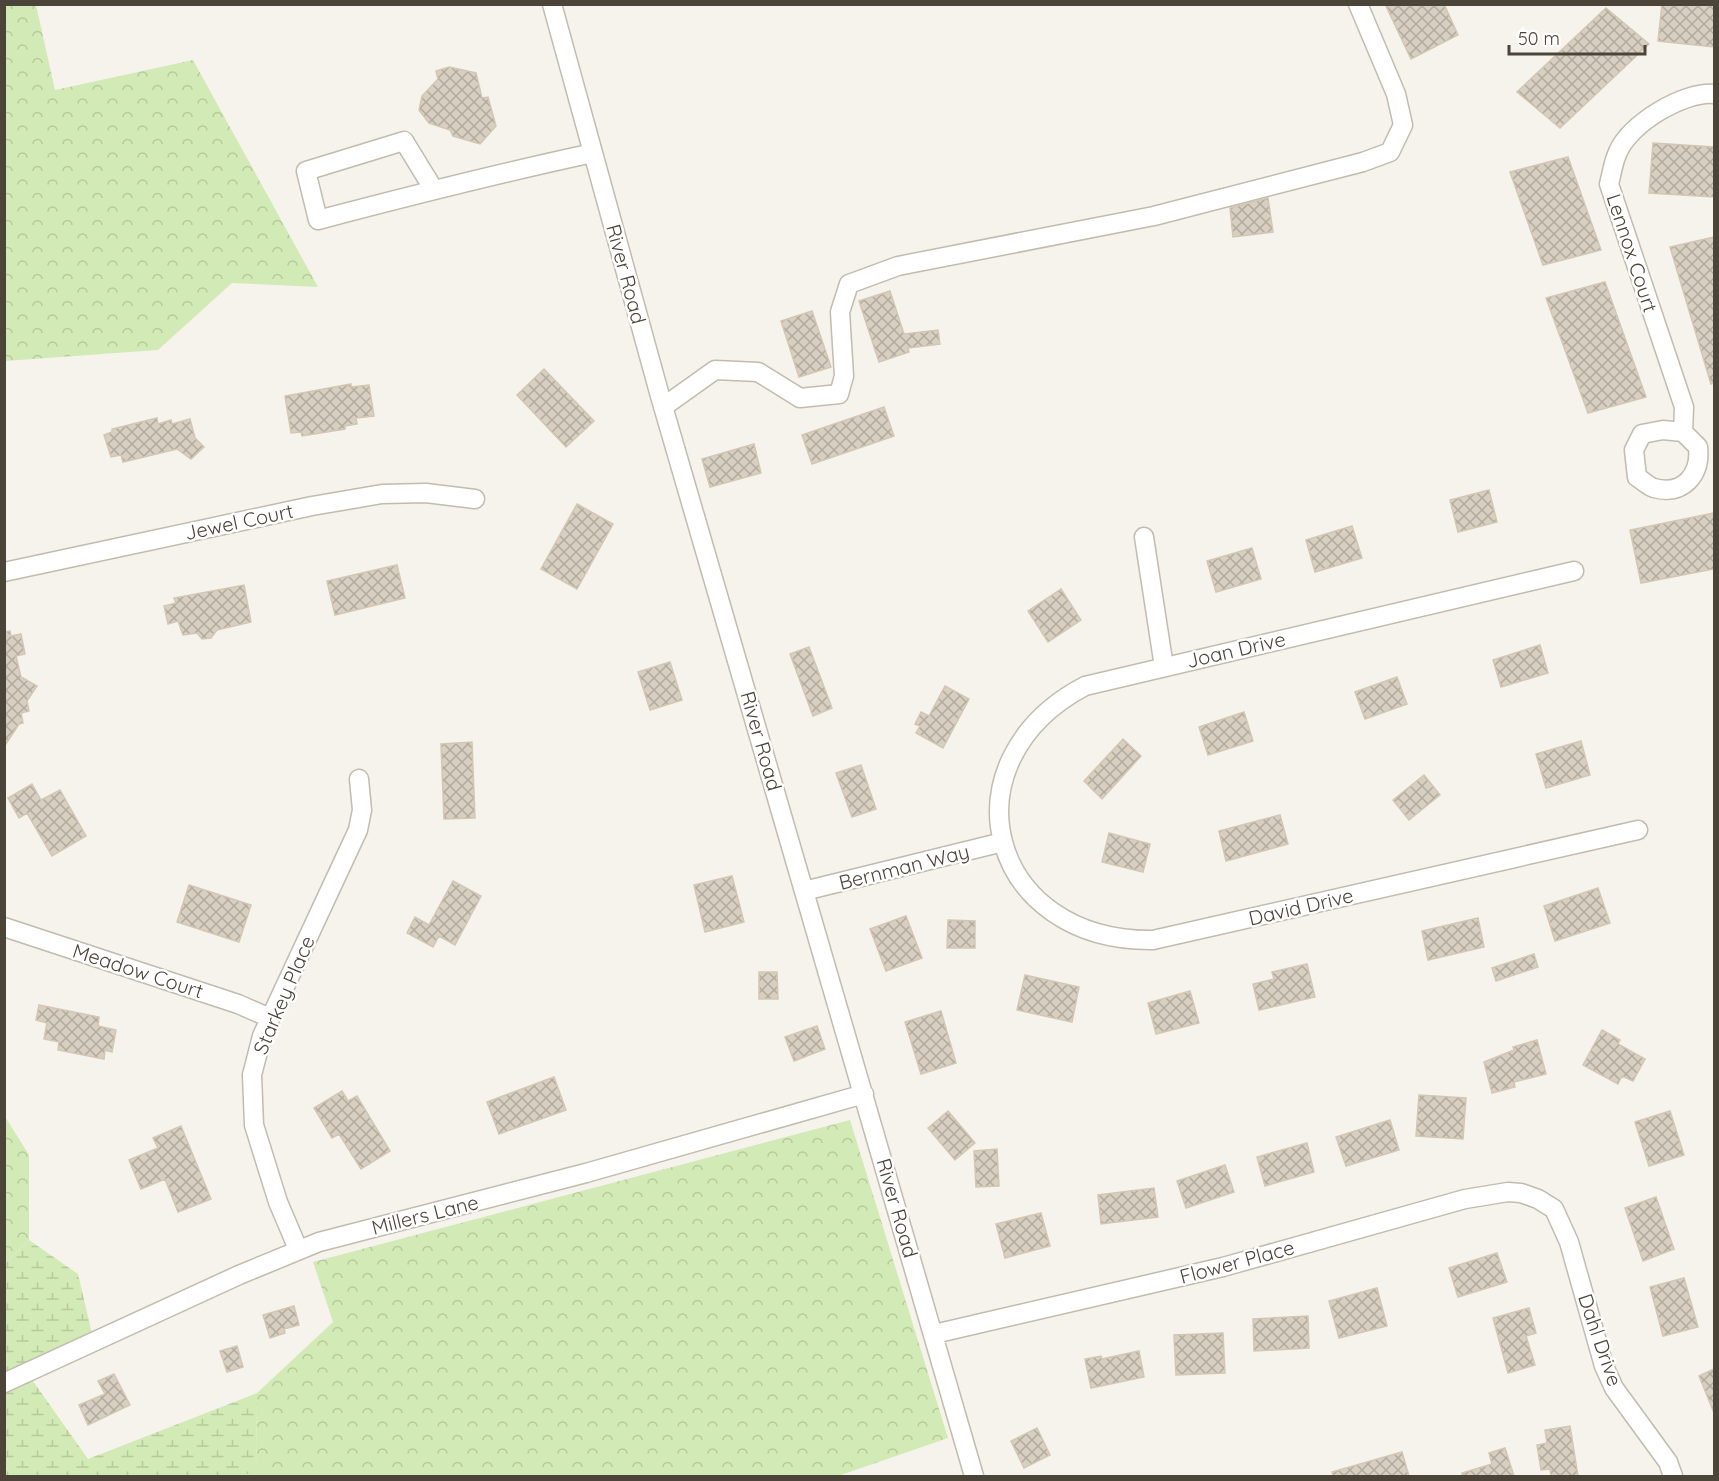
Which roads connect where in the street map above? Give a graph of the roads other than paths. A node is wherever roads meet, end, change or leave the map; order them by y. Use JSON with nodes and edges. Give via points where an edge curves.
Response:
{"nodes":[{"id":1,"x":552,"y":4,"type":"edge"},
{"id":2,"x":1358,"y":4,"type":"edge"},
{"id":3,"x":1714,"y":94,"type":"edge"},
{"id":4,"x":593,"y":153,"type":"junction"},
{"id":5,"x":434,"y":190,"type":"junction"},
{"id":6,"x":663,"y":407,"type":"junction"},
{"id":7,"x":1683,"y":432,"type":"dead end"},
{"id":8,"x":475,"y":499,"type":"dead end"},
{"id":9,"x":1144,"y":537,"type":"dead end"},
{"id":10,"x":4,"y":572,"type":"edge"},
{"id":11,"x":1574,"y":572,"type":"dead end"},
{"id":12,"x":1164,"y":667,"type":"junction"},
{"id":13,"x":359,"y":778,"type":"dead end"},
{"id":14,"x":1638,"y":830,"type":"dead end"},
{"id":15,"x":1003,"y":842,"type":"junction"},
{"id":16,"x":804,"y":891,"type":"junction"},
{"id":17,"x":4,"y":927,"type":"edge"},
{"id":18,"x":270,"y":1018,"type":"junction"},
{"id":19,"x":864,"y":1094,"type":"junction"},
{"id":20,"x":1538,"y":1199,"type":"joint"},
{"id":21,"x":298,"y":1249,"type":"junction"},
{"id":22,"x":934,"y":1334,"type":"junction"},
{"id":23,"x":4,"y":1383,"type":"edge"},
{"id":24,"x":974,"y":1476,"type":"edge"},
{"id":25,"x":1674,"y":1476,"type":"edge"}],
"edges":[{"from":1,"to":4,"type":"street","name":"River Road"},
{"from":2,"to":6,"type":"street","via":[[1396,94],[1403,125],[1390,152],[1154,216],[898,266],[849,284],[840,312],[844,376],[839,394],[800,398],[758,372],[715,370]]},
{"from":3,"to":7,"type":"street","name":"Lennox Court","via":[[1674,101],[1643,122],[1618,150],[1609,184],[1684,407]]},
{"from":4,"to":5,"type":"street"},
{"from":4,"to":6,"type":"street","name":"River Road"},
{"from":5,"to":5,"type":"street","via":[[318,220],[306,171],[404,141]]},
{"from":6,"to":16,"type":"street","name":"River Road"},
{"from":8,"to":10,"type":"street","name":"Jewel Court","via":[[426,493],[382,494]]},
{"from":9,"to":12,"type":"street"},
{"from":11,"to":12,"type":"street","name":"Joan Drive"},
{"from":12,"to":15,"type":"street","name":"Joan Drive","via":[[1085,686],[1043,713],[1009,764],[1000,813]]},
{"from":13,"to":18,"type":"street","name":"Starkey Place","via":[[362,810],[358,830]]},
{"from":14,"to":15,"type":"street","name":"David Drive","via":[[1147,940],[1092,932],[1057,917],[1021,884]]},
{"from":15,"to":16,"type":"street","name":"Bernman Way"},
{"from":16,"to":19,"type":"street","name":"River Road"},
{"from":17,"to":18,"type":"street","name":"Meadow Court"},
{"from":18,"to":21,"type":"street","name":"Starkey Place","via":[[252,1075],[254,1125],[278,1202]]},
{"from":19,"to":21,"type":"street","name":"Millers Lane"},
{"from":19,"to":22,"type":"street","name":"River Road"},
{"from":20,"to":22,"type":"street","name":"Flower Place","via":[[1508,1192],[1465,1199],[1223,1267]]},
{"from":20,"to":25,"type":"street","name":"Dahl Drive","via":[[1554,1209],[1569,1242],[1604,1366],[1614,1388]]},
{"from":21,"to":23,"type":"street","name":"Millers Lane"},
{"from":22,"to":24,"type":"street","name":"River Road"}]}
